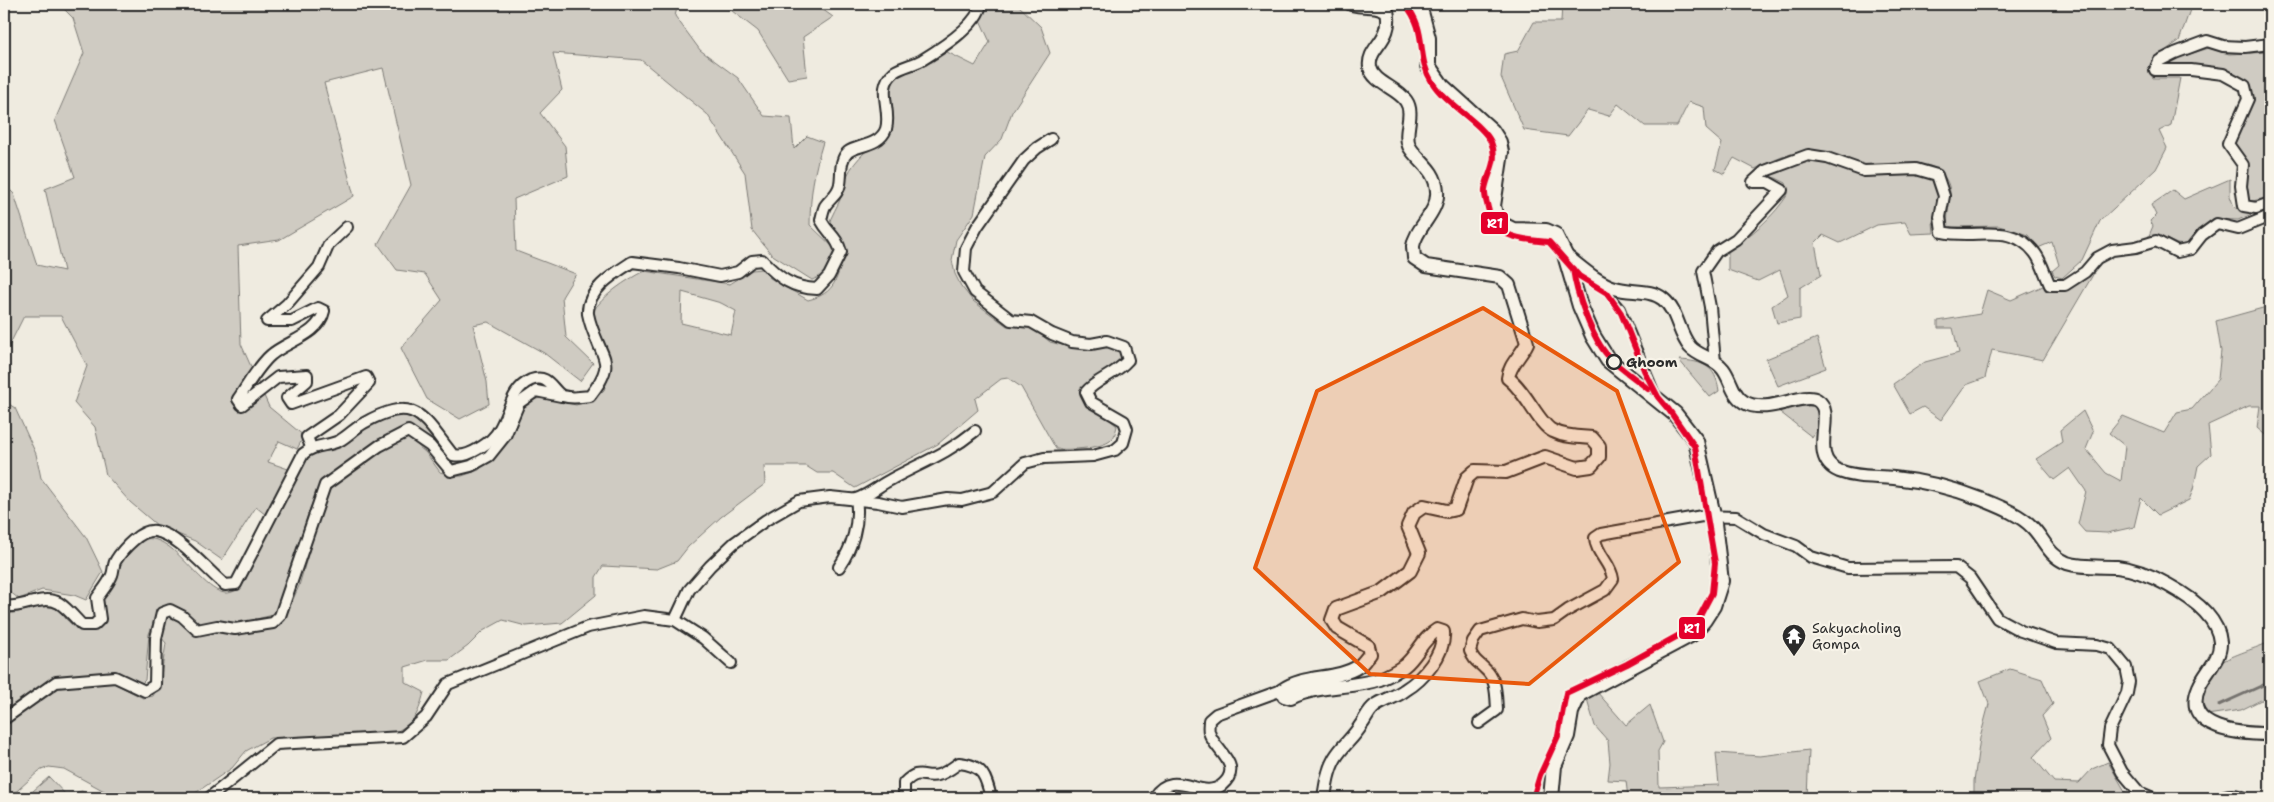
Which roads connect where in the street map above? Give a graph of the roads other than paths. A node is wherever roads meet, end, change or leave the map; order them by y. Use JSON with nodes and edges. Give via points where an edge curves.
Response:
{"nodes":[{"id":1,"x":981,"y":4,"type":"edge"},
{"id":2,"x":1351,"y":4,"type":"edge"},
{"id":3,"x":1416,"y":4,"type":"edge"},
{"id":4,"x":2270,"y":44,"type":"edge"},
{"id":5,"x":1051,"y":139,"type":"dead end"},
{"id":6,"x":2270,"y":203,"type":"edge"},
{"id":7,"x":2270,"y":216,"type":"edge"},
{"id":8,"x":347,"y":227,"type":"dead end"},
{"id":9,"x":1565,"y":255,"type":"junction"},
{"id":10,"x":1715,"y":362,"type":"junction"},
{"id":11,"x":561,"y":396,"type":"junction"},
{"id":12,"x":975,"y":431,"type":"dead end"},
{"id":13,"x":311,"y":447,"type":"junction"},
{"id":14,"x":856,"y":499,"type":"junction"},
{"id":15,"x":1709,"y":515,"type":"junction"},
{"id":16,"x":839,"y":567,"type":"dead end"},
{"id":17,"x":4,"y":606,"type":"edge"},
{"id":18,"x":675,"y":620,"type":"junction"},
{"id":19,"x":731,"y":663,"type":"dead end"},
{"id":20,"x":1282,"y":690,"type":"junction"},
{"id":21,"x":4,"y":719,"type":"edge"},
{"id":22,"x":1479,"y":723,"type":"dead end"},
{"id":23,"x":2270,"y":734,"type":"edge"},
{"id":24,"x":209,"y":798,"type":"edge"},
{"id":25,"x":904,"y":798,"type":"edge"},
{"id":26,"x":991,"y":798,"type":"edge"},
{"id":27,"x":1152,"y":798,"type":"edge"},
{"id":28,"x":1324,"y":798,"type":"edge"},
{"id":29,"x":1551,"y":798,"type":"edge"},
{"id":30,"x":2153,"y":798,"type":"edge"},
{"id":31,"x":2222,"y":798,"type":"edge"},
{"id":32,"x":2245,"y":798,"type":"edge"}],
"edges":[{"from":1,"to":11,"type":"street","via":[[972,23],[920,61],[894,72],[885,82],[886,131],[872,144],[849,151],[843,160],[840,186],[825,206],[821,220],[837,239],[840,252],[829,276],[817,289],[785,282],[762,260],[752,261],[738,272],[720,276],[632,262],[602,284],[592,297],[588,311],[591,327],[604,356],[605,367],[599,384],[590,396]]},
{"from":2,"to":20,"type":"main road","via":[[1376,5],[1387,11],[1390,22],[1371,56],[1370,68],[1375,76],[1406,100],[1410,147],[1428,166],[1437,190],[1434,207],[1413,246],[1414,258],[1426,266],[1500,278],[1509,285],[1527,343],[1509,368],[1508,378],[1517,384],[1552,431],[1592,438],[1598,446],[1599,457],[1591,466],[1577,468],[1545,457],[1506,472],[1475,471],[1467,478],[1456,508],[1448,511],[1424,506],[1414,513],[1408,526],[1419,553],[1410,571],[1382,592],[1336,609],[1332,620],[1337,628],[1368,646],[1370,654],[1358,666],[1330,677],[1315,677],[1291,684]]},
{"from":3,"to":9,"type":"highway","via":[[1428,38],[1428,66],[1442,86],[1492,131],[1499,142],[1501,152],[1493,206],[1496,217],[1514,230],[1546,231],[1555,235]]},
{"from":4,"to":6,"type":"street","via":[[2223,46],[2207,41],[2158,61],[2155,70],[2223,74],[2245,86],[2248,99],[2228,144],[2243,165],[2241,186],[2244,206],[2256,208]]},
{"from":5,"to":14,"type":"street","via":[[1024,160],[977,227],[966,248],[964,272],[975,292],[1011,320],[1031,322],[1072,342],[1091,344],[1107,341],[1124,348],[1128,360],[1086,392],[1091,402],[1124,421],[1127,429],[1124,443],[1115,450],[1093,456],[1044,458],[1025,463],[993,492],[962,500],[948,499],[902,507]]},
{"from":7,"to":10,"type":"street","via":[[2238,229],[2217,224],[2191,250],[2177,252],[2156,241],[2112,250],[2097,258],[2085,272],[2065,285],[2050,285],[2036,254],[2018,237],[1999,233],[1958,236],[1942,232],[1940,217],[1944,196],[1936,175],[1916,169],[1864,171],[1808,155],[1765,171],[1753,182],[1768,182],[1782,190],[1736,239],[1717,251],[1703,271]]},
{"from":8,"to":13,"type":"street","via":[[329,244],[319,267],[287,304],[267,320],[292,321],[318,308],[324,311],[323,318],[307,334],[270,355],[238,399],[242,405],[278,377],[307,376],[307,381],[286,398],[291,404],[366,377],[369,382],[339,415],[307,437]]},
{"from":9,"to":10,"type":"main road","via":[[1600,282],[1664,299],[1691,348]]},
{"from":9,"to":15,"type":"highway","via":[[1580,306],[1608,360],[1675,414],[1696,440]]},
{"from":10,"to":23,"type":"main road","via":[[1722,367],[1743,402],[1755,406],[1777,406],[1809,398],[1822,405],[1824,452],[1827,461],[1837,470],[1855,476],[1925,482],[1978,498],[2023,519],[2034,528],[2054,556],[2087,566],[2144,572],[2199,605],[2215,624],[2220,643],[2218,656],[2199,686],[2195,703],[2203,718],[2220,729]]},
{"from":11,"to":13,"type":"street","via":[[548,382],[539,378],[530,381],[509,405],[501,427],[490,441],[462,457],[453,455],[427,422],[407,408],[363,423],[339,441]]},
{"from":11,"to":21,"type":"street","via":[[536,391],[519,403],[505,436],[489,456],[471,466],[451,471],[430,446],[408,431],[379,446],[325,485],[280,616],[273,623],[197,630],[182,616],[170,610],[162,612],[156,638],[155,685],[145,691],[116,677],[56,682]]},
{"from":12,"to":14,"type":"street","via":[[954,448]]},
{"from":13,"to":17,"type":"street","via":[[303,454],[236,584],[225,585],[185,547],[153,530],[127,546],[114,562],[112,576],[97,598],[100,618],[94,625],[82,625],[59,603],[46,599]]},
{"from":14,"to":16,"type":"street","via":[[855,531]]},
{"from":14,"to":18,"type":"street","via":[[830,497],[799,501],[766,520],[734,543],[710,566],[689,590]]},
{"from":15,"to":22,"type":"street","via":[[1601,534],[1595,538],[1596,546],[1612,568],[1613,579],[1605,590],[1554,620],[1537,622],[1522,619],[1480,631],[1470,651],[1475,662],[1492,677],[1497,710]]},
{"from":15,"to":29,"type":"highway","via":[[1721,581],[1713,606],[1692,634],[1579,694],[1554,766]]},
{"from":15,"to":30,"type":"street","via":[[1736,518],[1764,534],[1796,546],[1811,557],[1848,568],[1956,567],[1970,578],[1997,618],[2021,631],[2056,643],[2111,649],[2126,667],[2129,682],[2110,729],[2108,745],[2122,772],[2139,792]]},
{"from":18,"to":19,"type":"street","via":[[703,638]]},
{"from":18,"to":24,"type":"street","via":[[644,616],[588,627],[448,684],[426,717],[403,737],[276,744]]},
{"from":20,"to":27,"type":"street","via":[[1216,714],[1209,720],[1209,733],[1231,769],[1228,779],[1220,787],[1202,790],[1174,783],[1165,786]]},
{"from":20,"to":28,"type":"main road","via":[[1284,696],[1291,698],[1304,691],[1348,687],[1380,678],[1404,666],[1428,635],[1437,630],[1443,632],[1444,642],[1437,656],[1418,681],[1375,706],[1335,757]]},
{"from":25,"to":26,"type":"street","via":[[904,783],[911,777],[921,773],[935,776],[959,763],[972,764],[984,775]]},
{"from":31,"to":32,"type":"street","via":[[2237,795]]}]}
